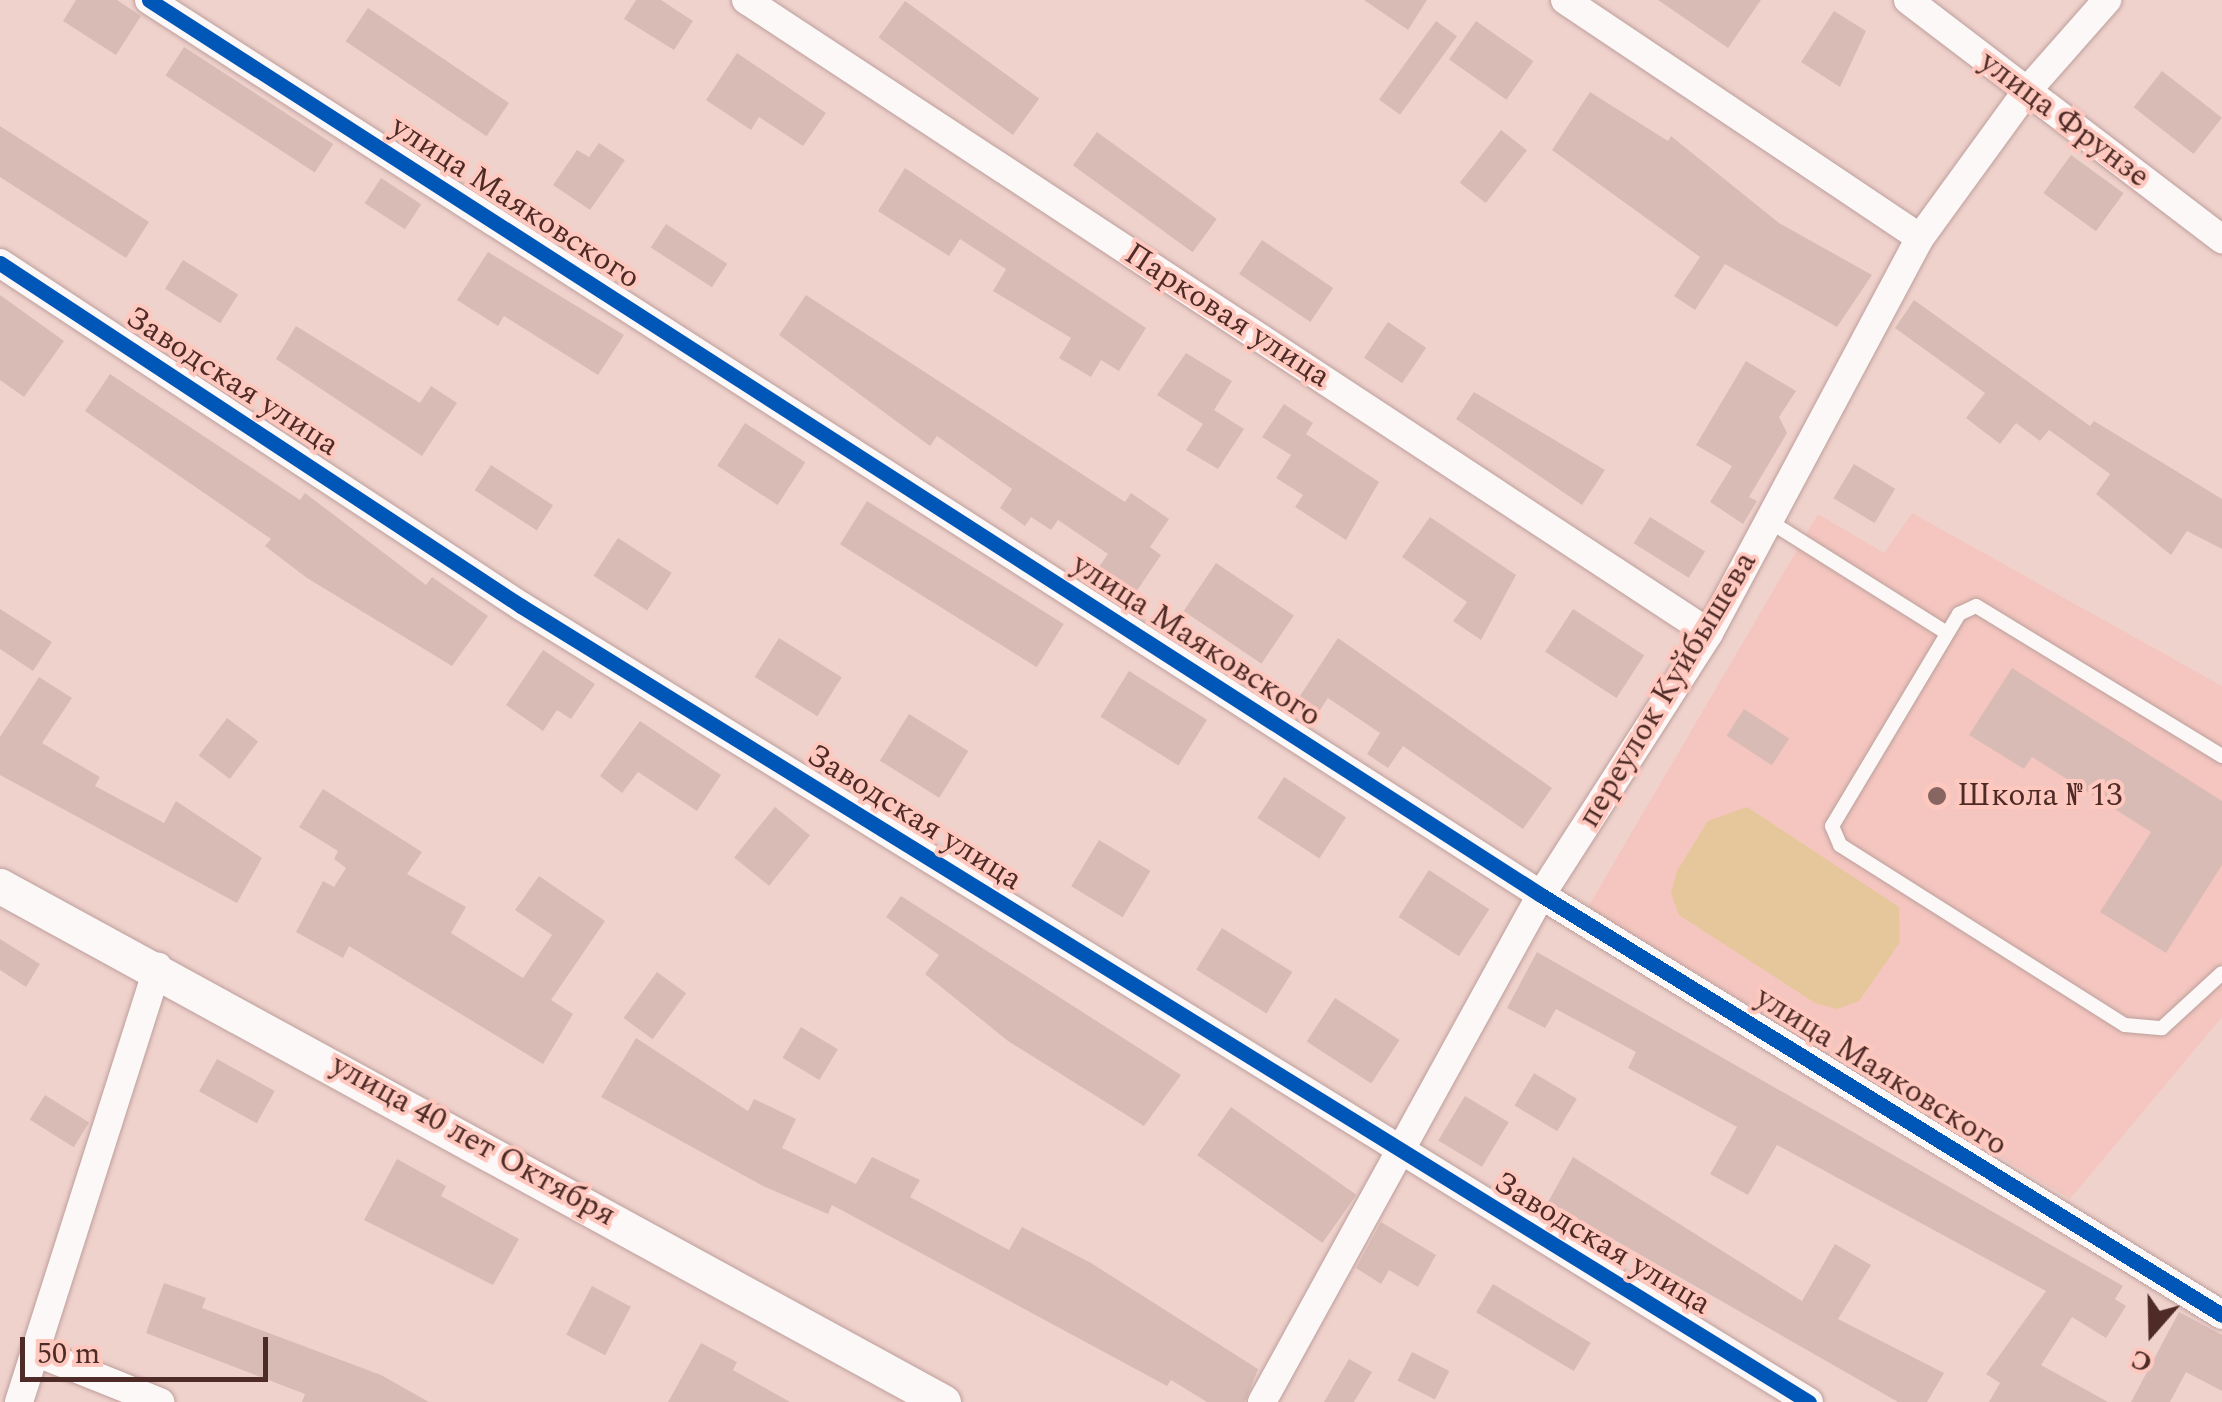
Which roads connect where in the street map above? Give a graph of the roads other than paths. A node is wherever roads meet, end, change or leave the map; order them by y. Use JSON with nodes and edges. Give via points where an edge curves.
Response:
{"nodes":[{"id":1,"x":149,"y":0,"type":"edge"},
{"id":2,"x":746,"y":0,"type":"edge"},
{"id":3,"x":1566,"y":0,"type":"edge"},
{"id":4,"x":1908,"y":0,"type":"edge"},
{"id":5,"x":2106,"y":0,"type":"edge"},
{"id":6,"x":2026,"y":92,"type":"junction"},
{"id":7,"x":1920,"y":238,"type":"junction"},
{"id":8,"x":2222,"y":239,"type":"edge"},
{"id":9,"x":0,"y":263,"type":"edge"},
{"id":10,"x":1769,"y":521,"type":"junction"},
{"id":11,"x":1709,"y":633,"type":"junction"},
{"id":12,"x":1947,"y":633,"type":"junction"},
{"id":13,"x":2222,"y":756,"type":"edge"},
{"id":14,"x":0,"y":886,"type":"edge"},
{"id":15,"x":1540,"y":895,"type":"junction"},
{"id":16,"x":158,"y":967,"type":"junction"},
{"id":17,"x":2222,"y":973,"type":"edge"},
{"id":18,"x":1398,"y":1152,"type":"junction"},
{"id":19,"x":2222,"y":1314,"type":"edge"},
{"id":20,"x":35,"y":1352,"type":"junction"},
{"id":21,"x":18,"y":1402,"type":"edge"},
{"id":22,"x":160,"y":1402,"type":"edge"},
{"id":23,"x":943,"y":1402,"type":"edge"},
{"id":24,"x":1262,"y":1402,"type":"edge"},
{"id":25,"x":1809,"y":1402,"type":"edge"}],
"edges":[{"from":1,"to":15,"type":"street","name":"улица Маяковского"},
{"from":2,"to":11,"type":"street","name":"Парковая улица"},
{"from":3,"to":7,"type":"street"},
{"from":4,"to":6,"type":"street","name":"улица Фрунзе"},
{"from":5,"to":6,"type":"street","name":"переулок Куйбышева"},
{"from":6,"to":7,"type":"street","name":"переулок Куйбышева"},
{"from":6,"to":8,"type":"street","name":"улица Фрунзе"},
{"from":7,"to":10,"type":"street","name":"переулок Куйбышева"},
{"from":9,"to":18,"type":"street","name":"Заводская улица","via":[[521,606]]},
{"from":10,"to":11,"type":"street","name":"переулок Куйбышева"},
{"from":10,"to":12,"type":"lane"},
{"from":11,"to":15,"type":"street","name":"переулок Куйбышева"},
{"from":12,"to":13,"type":"lane","via":[[1964,610],[1989,608]]},
{"from":12,"to":17,"type":"lane","via":[[1836,807],[1832,826],[1840,845],[2125,1025],[2162,1028]]},
{"from":14,"to":16,"type":"street","name":"улица 40 лет Октября"},
{"from":15,"to":18,"type":"street","name":"переулок Куйбышева"},
{"from":15,"to":19,"type":"street","name":"улица Маяковского"},
{"from":16,"to":20,"type":"street"},
{"from":16,"to":23,"type":"street","name":"улица 40 лет Октября"},
{"from":18,"to":24,"type":"street","name":"переулок Куйбышева"},
{"from":18,"to":25,"type":"street","name":"Заводская улица"},
{"from":20,"to":21,"type":"street"},
{"from":20,"to":22,"type":"street"}]}
